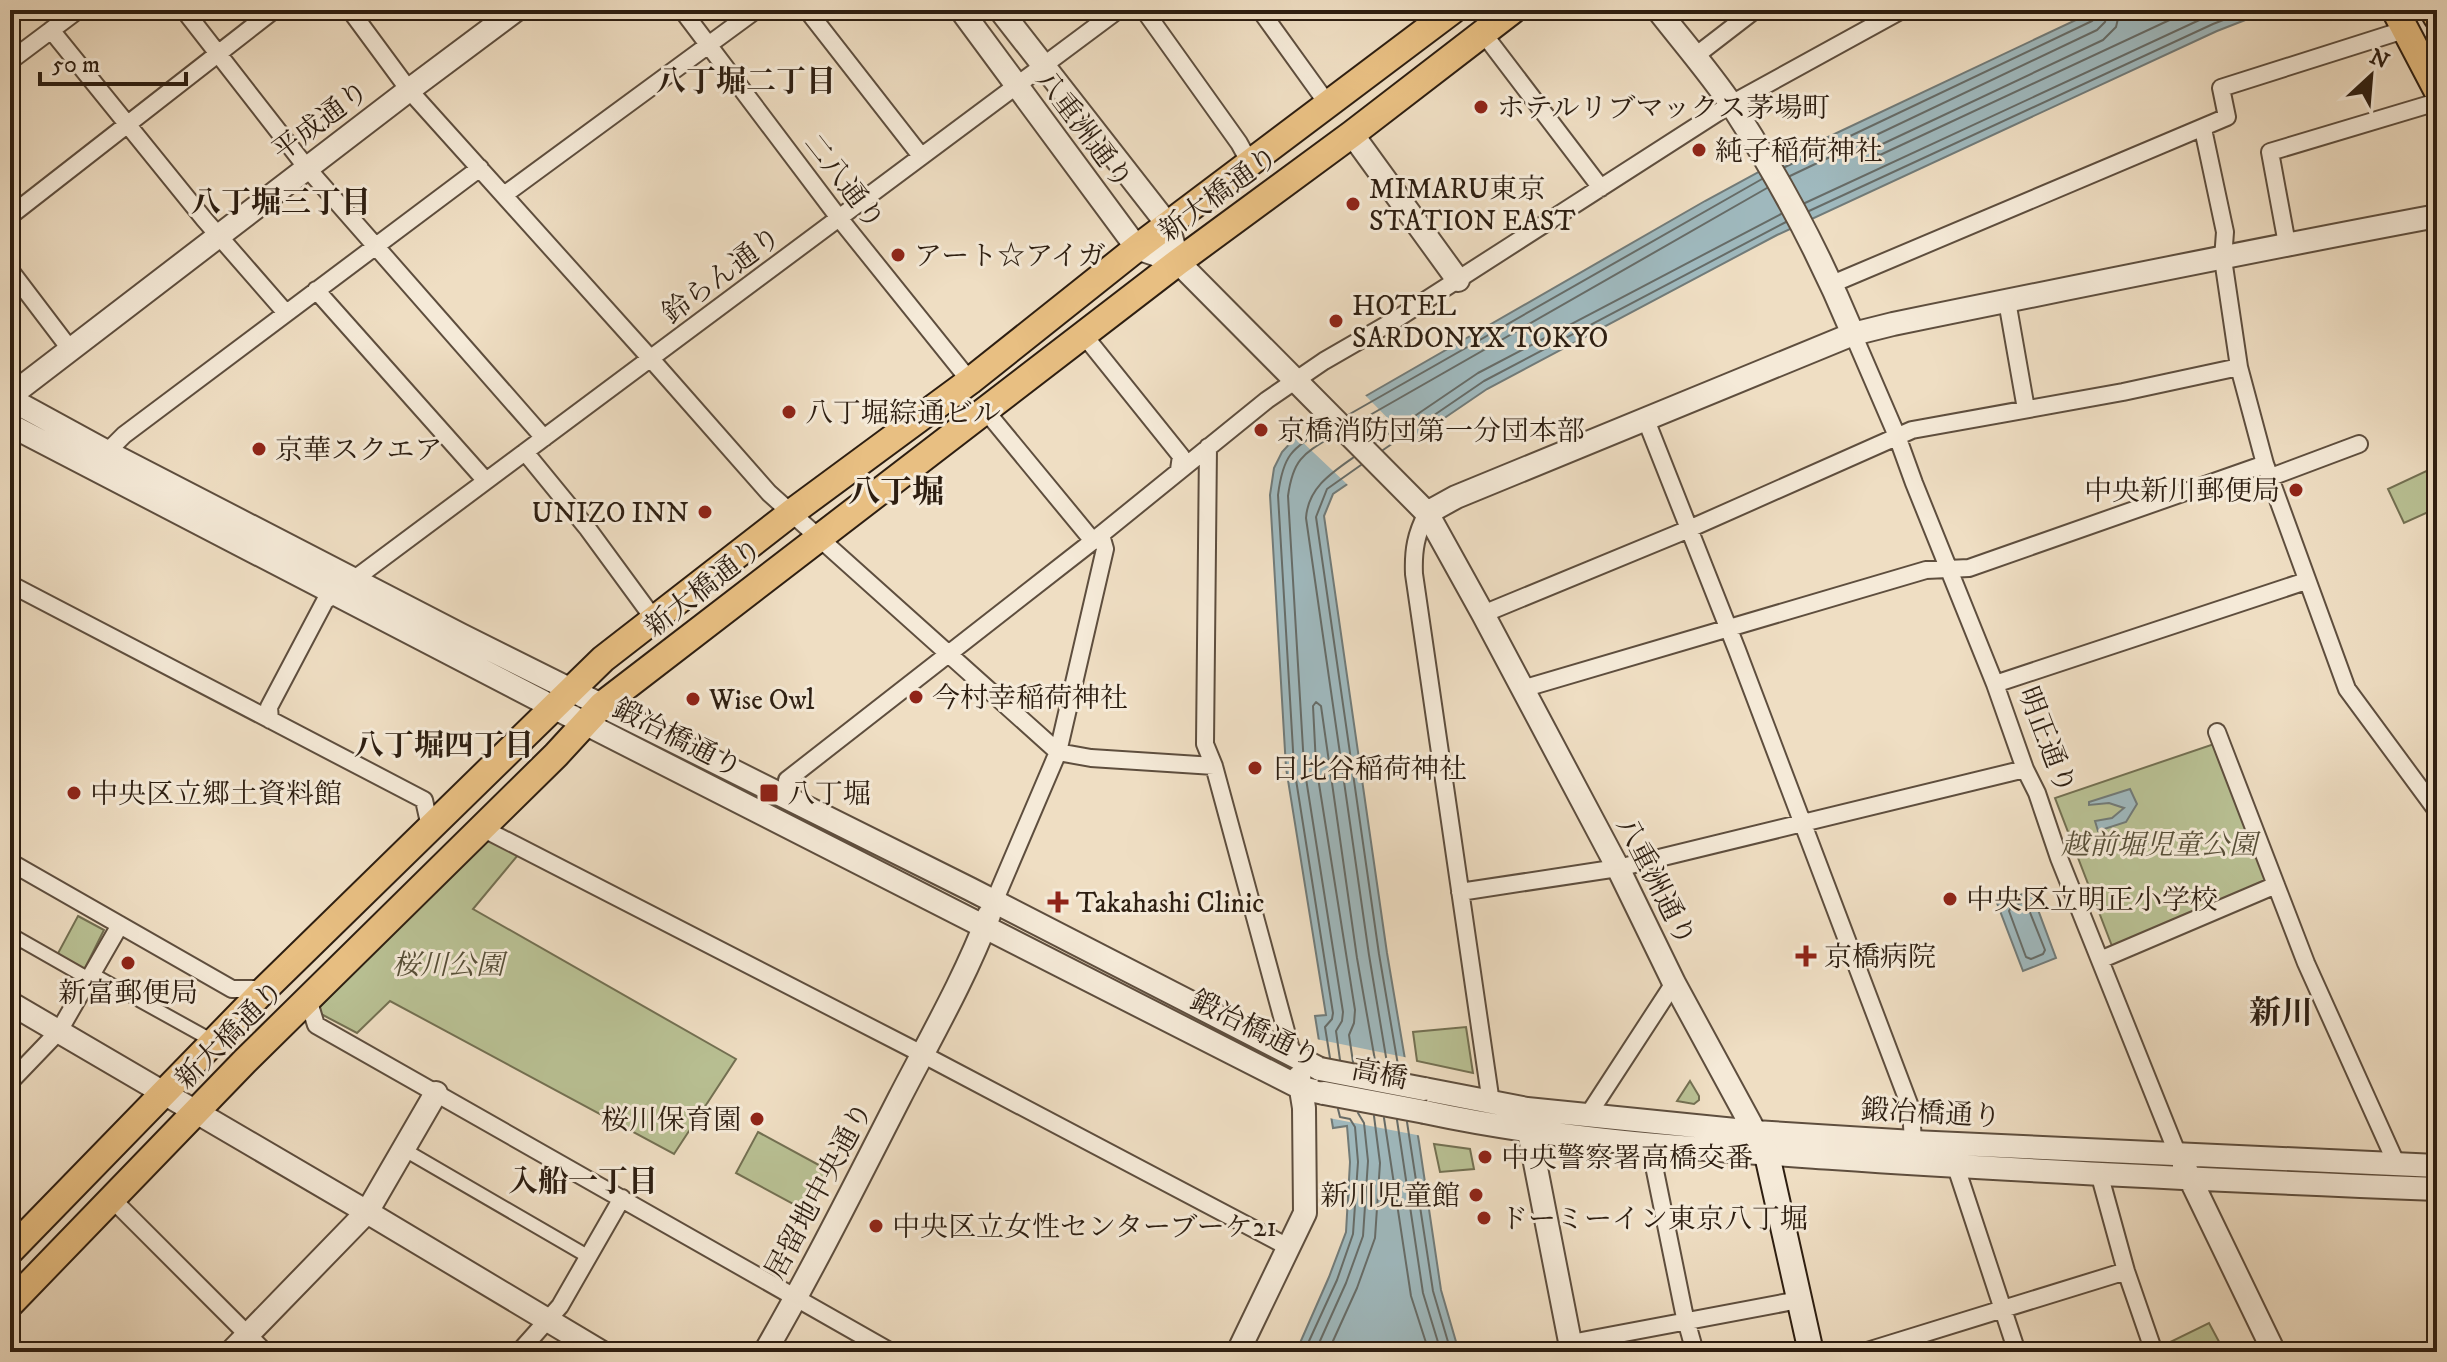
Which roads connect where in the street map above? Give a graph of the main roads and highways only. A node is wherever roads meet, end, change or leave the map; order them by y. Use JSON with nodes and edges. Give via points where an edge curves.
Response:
{"nodes":[{"id":1,"x":1453,"y":10,"type":"edge"},
{"id":2,"x":1513,"y":10,"type":"edge"},
{"id":3,"x":2433,"y":10,"type":"edge"},
{"id":4,"x":2437,"y":17,"type":"edge"},
{"id":5,"x":2401,"y":20,"type":"edge"},
{"id":6,"x":2437,"y":90,"type":"edge"},
{"id":7,"x":1755,"y":1132,"type":"road end"},
{"id":8,"x":10,"y":1251,"type":"edge"},
{"id":9,"x":10,"y":1304,"type":"edge"},
{"id":10,"x":1811,"y":1352,"type":"edge"}],
"edges":[{"from":1,"to":8,"type":"main road","name":"新大橋通り","via":[[603,659],[265,989]]},
{"from":2,"to":9,"type":"main road","name":"新大橋通り","via":[[1083,334],[594,714]]},
{"from":3,"to":4,"type":"main road"},
{"from":5,"to":6,"type":"main road"},
{"from":7,"to":10,"type":"main road","name":"八重洲通り","via":[[1767,1155]]}]}
